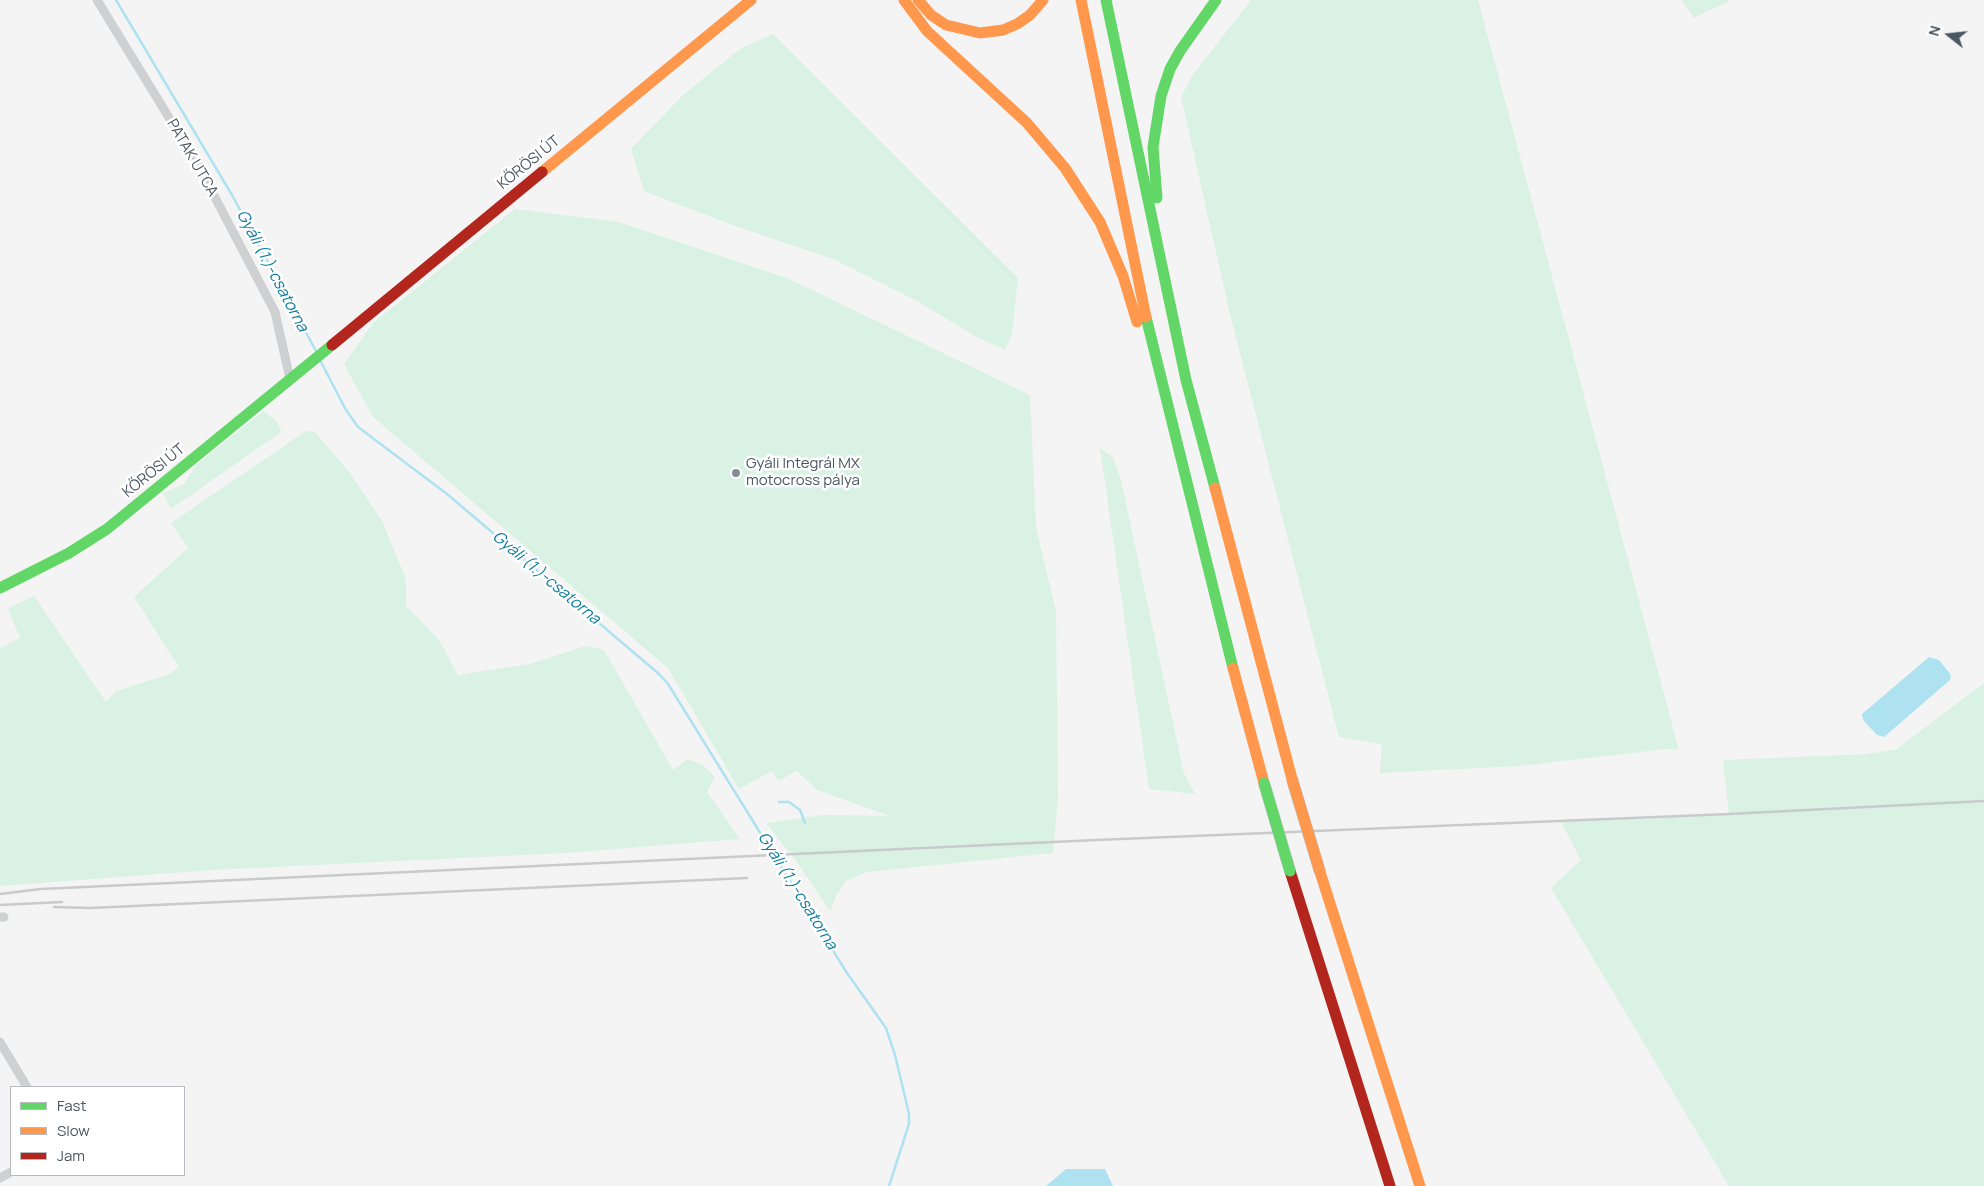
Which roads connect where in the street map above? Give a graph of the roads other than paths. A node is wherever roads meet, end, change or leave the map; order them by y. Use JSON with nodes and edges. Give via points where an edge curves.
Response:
{"nodes":[{"id":1,"x":97,"y":0,"type":"edge"},
{"id":2,"x":752,"y":0,"type":"edge"},
{"id":3,"x":904,"y":0,"type":"edge"},
{"id":4,"x":918,"y":0,"type":"edge"},
{"id":5,"x":1043,"y":0,"type":"edge"},
{"id":6,"x":1081,"y":0,"type":"edge"},
{"id":7,"x":1106,"y":0,"type":"edge"},
{"id":8,"x":1216,"y":0,"type":"edge"},
{"id":9,"x":1170,"y":307,"type":"junction"},
{"id":10,"x":290,"y":379,"type":"junction"},
{"id":11,"x":1161,"y":382,"type":"junction"},
{"id":12,"x":0,"y":588,"type":"edge"},
{"id":13,"x":0,"y":1042,"type":"edge"},
{"id":14,"x":26,"y":1086,"type":"edge"},
{"id":15,"x":1390,"y":1186,"type":"edge"},
{"id":16,"x":1420,"y":1186,"type":"edge"}],
"edges":[{"from":1,"to":10,"type":"street","name":"PATAK UTCA","via":[[198,165],[275,312]]},
{"from":2,"to":10,"type":"main road","name":"KŐRÖSI ÚT"},
{"from":3,"to":11,"type":"main road","via":[[936,40],[1027,124],[1077,185],[1100,222],[1117,261],[1145,348]]},
{"from":4,"to":5,"type":"main road","via":[[931,15],[946,25],[980,33],[1003,30],[1017,24]]},
{"from":6,"to":11,"type":"main road"},
{"from":7,"to":9,"type":"main road"},
{"from":8,"to":9,"type":"main road","via":[[1175,60],[1161,96],[1155,124],[1155,183]]},
{"from":9,"to":16,"type":"main road","bridge":true,"via":[[1186,380],[1292,779]]},
{"from":10,"to":12,"type":"main road","name":"KŐRÖSI ÚT","via":[[107,529],[69,553]]},
{"from":11,"to":15,"type":"main road","bridge":true,"via":[[1264,783]]},
{"from":13,"to":14,"type":"street"}]}
